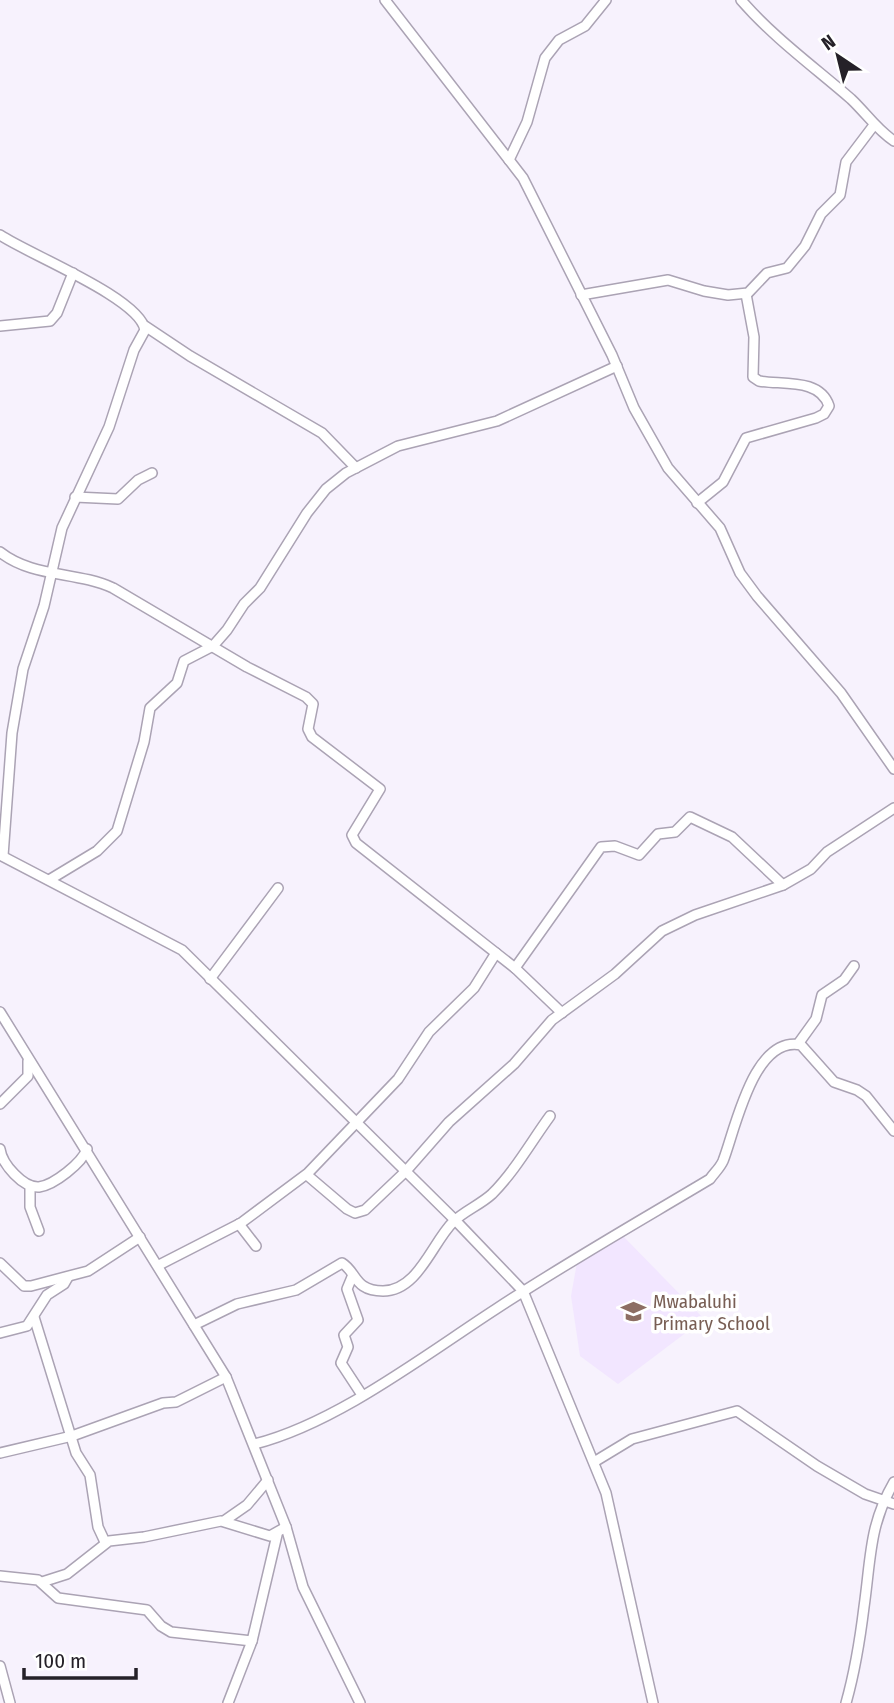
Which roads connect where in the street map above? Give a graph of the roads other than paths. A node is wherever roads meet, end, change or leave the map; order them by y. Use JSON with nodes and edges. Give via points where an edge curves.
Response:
{"nodes":[{"id":1,"x":385,"y":0,"type":"edge"},
{"id":2,"x":606,"y":0,"type":"edge"},
{"id":3,"x":741,"y":0,"type":"edge"},
{"id":4,"x":874,"y":125,"type":"junction"},
{"id":5,"x":894,"y":141,"type":"edge"},
{"id":6,"x":509,"y":160,"type":"junction"},
{"id":7,"x":0,"y":234,"type":"edge"},
{"id":8,"x":73,"y":273,"type":"junction"},
{"id":9,"x":746,"y":294,"type":"junction"},
{"id":10,"x":582,"y":295,"type":"junction"},
{"id":11,"x":0,"y":326,"type":"edge"},
{"id":12,"x":145,"y":326,"type":"junction"},
{"id":13,"x":617,"y":366,"type":"junction"},
{"id":14,"x":356,"y":468,"type":"junction"},
{"id":15,"x":152,"y":473,"type":"dead end"},
{"id":16,"x":75,"y":497,"type":"junction"},
{"id":17,"x":697,"y":503,"type":"junction"},
{"id":18,"x":0,"y":552,"type":"edge"},
{"id":19,"x":51,"y":574,"type":"junction"},
{"id":20,"x":212,"y":646,"type":"junction"},
{"id":21,"x":894,"y":769,"type":"edge"},
{"id":22,"x":894,"y":808,"type":"edge"},
{"id":23,"x":3,"y":825,"type":"edge"},
{"id":24,"x":1,"y":856,"type":"edge"},
{"id":25,"x":50,"y":880,"type":"junction"},
{"id":26,"x":783,"y":885,"type":"junction"},
{"id":27,"x":278,"y":888,"type":"dead end"},
{"id":28,"x":496,"y":953,"type":"junction"},
{"id":29,"x":854,"y":966,"type":"dead end"},
{"id":30,"x":515,"y":968,"type":"junction"},
{"id":31,"x":210,"y":979,"type":"junction"},
{"id":32,"x":0,"y":1012,"type":"edge"},
{"id":33,"x":562,"y":1013,"type":"junction"},
{"id":34,"x":798,"y":1044,"type":"junction"},
{"id":35,"x":28,"y":1059,"type":"junction"},
{"id":36,"x":28,"y":1076,"type":"junction"},
{"id":37,"x":40,"y":1076,"type":"junction"},
{"id":38,"x":0,"y":1104,"type":"edge"},
{"id":39,"x":550,"y":1116,"type":"dead end"},
{"id":40,"x":356,"y":1122,"type":"junction"},
{"id":41,"x":894,"y":1131,"type":"edge"},
{"id":42,"x":0,"y":1149,"type":"edge"},
{"id":43,"x":87,"y":1149,"type":"junction"},
{"id":44,"x":81,"y":1160,"type":"junction"},
{"id":45,"x":95,"y":1163,"type":"junction"},
{"id":46,"x":406,"y":1171,"type":"junction"},
{"id":47,"x":307,"y":1175,"type":"junction"},
{"id":48,"x":30,"y":1186,"type":"junction"},
{"id":49,"x":456,"y":1220,"type":"junction"},
{"id":50,"x":239,"y":1224,"type":"junction"},
{"id":51,"x":39,"y":1231,"type":"dead end"},
{"id":52,"x":140,"y":1237,"type":"junction"},
{"id":53,"x":256,"y":1246,"type":"dead end"},
{"id":54,"x":0,"y":1263,"type":"edge"},
{"id":55,"x":159,"y":1265,"type":"junction"},
{"id":56,"x":68,"y":1277,"type":"junction"},
{"id":57,"x":352,"y":1277,"type":"junction"},
{"id":58,"x":523,"y":1291,"type":"junction"},
{"id":59,"x":34,"y":1317,"type":"junction"},
{"id":60,"x":194,"y":1325,"type":"junction"},
{"id":61,"x":0,"y":1333,"type":"edge"},
{"id":62,"x":226,"y":1377,"type":"junction"},
{"id":63,"x":362,"y":1395,"type":"junction"},
{"id":64,"x":72,"y":1436,"type":"junction"},
{"id":65,"x":255,"y":1444,"type":"junction"},
{"id":66,"x":0,"y":1453,"type":"edge"},
{"id":67,"x":594,"y":1462,"type":"junction"},
{"id":68,"x":268,"y":1480,"type":"junction"},
{"id":69,"x":894,"y":1482,"type":"edge"},
{"id":70,"x":882,"y":1500,"type":"junction"},
{"id":71,"x":894,"y":1504,"type":"edge"},
{"id":72,"x":224,"y":1521,"type":"junction"},
{"id":73,"x":286,"y":1527,"type":"junction"},
{"id":74,"x":277,"y":1535,"type":"junction"},
{"id":75,"x":105,"y":1542,"type":"junction"},
{"id":76,"x":0,"y":1576,"type":"edge"},
{"id":77,"x":42,"y":1582,"type":"junction"},
{"id":78,"x":252,"y":1641,"type":"junction"},
{"id":79,"x":0,"y":1666,"type":"edge"},
{"id":80,"x":10,"y":1703,"type":"edge"},
{"id":81,"x":228,"y":1703,"type":"edge"},
{"id":82,"x":360,"y":1703,"type":"edge"},
{"id":83,"x":653,"y":1703,"type":"edge"},
{"id":84,"x":846,"y":1703,"type":"edge"}],
"edges":[{"from":1,"to":6,"type":"street"},
{"from":2,"to":6,"type":"street","via":[[581,30],[559,40],[545,58],[527,122]]},
{"from":3,"to":4,"type":"street","via":[[776,38],[848,97]]},
{"from":4,"to":5,"type":"street"},
{"from":4,"to":9,"type":"street","via":[[846,162],[840,195],[825,208],[805,246],[787,268],[767,272]]},
{"from":6,"to":10,"type":"street"},
{"from":7,"to":8,"type":"street","via":[[30,254]]},
{"from":8,"to":11,"type":"street","via":[[50,321]]},
{"from":8,"to":12,"type":"street","via":[[127,307]]},
{"from":9,"to":10,"type":"street","via":[[704,291],[668,280]]},
{"from":9,"to":17,"type":"street","via":[[754,337],[752,377],[759,382],[811,387],[829,406],[816,418],[746,438],[723,482]]},
{"from":10,"to":13,"type":"street"},
{"from":12,"to":14,"type":"street","via":[[322,433]]},
{"from":12,"to":16,"type":"street","via":[[109,427]]},
{"from":13,"to":14,"type":"street","via":[[497,421],[398,446]]},
{"from":13,"to":17,"type":"street","via":[[653,443]]},
{"from":14,"to":20,"type":"street","via":[[317,499],[260,588]]},
{"from":15,"to":16,"type":"street","via":[[118,499]]},
{"from":16,"to":19,"type":"street","via":[[59,535]]},
{"from":17,"to":21,"type":"street","via":[[720,528],[751,589],[841,693]]},
{"from":18,"to":19,"type":"street","via":[[18,565]]},
{"from":19,"to":20,"type":"street","via":[[100,582]]},
{"from":19,"to":23,"type":"street","via":[[23,669]]},
{"from":20,"to":25,"type":"street","via":[[184,661],[177,683],[150,708],[117,831],[97,851]]},
{"from":20,"to":28,"type":"street","via":[[313,704],[308,729],[312,737],[380,789],[352,835],[356,843]]},
{"from":22,"to":26,"type":"street"},
{"from":23,"to":24,"type":"street"},
{"from":24,"to":25,"type":"street"},
{"from":25,"to":31,"type":"street","via":[[171,943]]},
{"from":26,"to":30,"type":"street","via":[[732,837],[690,817],[675,832],[657,834],[639,855],[615,846],[601,847]]},
{"from":26,"to":33,"type":"street","via":[[672,926]]},
{"from":27,"to":31,"type":"street"},
{"from":28,"to":30,"type":"street"},
{"from":28,"to":40,"type":"street","via":[[474,988],[429,1032],[398,1079]]},
{"from":29,"to":34,"type":"street","via":[[844,980],[824,993],[816,1019]]},
{"from":30,"to":33,"type":"street"},
{"from":31,"to":40,"type":"street"},
{"from":32,"to":35,"type":"street"},
{"from":33,"to":46,"type":"street","via":[[449,1122]]},
{"from":34,"to":41,"type":"street","via":[[834,1082],[866,1096]]},
{"from":34,"to":58,"type":"street","via":[[771,1056],[756,1076],[723,1162],[710,1179]]},
{"from":35,"to":36,"type":"street"},
{"from":35,"to":37,"type":"street"},
{"from":36,"to":37,"type":"street"},
{"from":36,"to":38,"type":"street"},
{"from":37,"to":43,"type":"street"},
{"from":39,"to":49,"type":"street","via":[[493,1193]]},
{"from":40,"to":46,"type":"street"},
{"from":40,"to":47,"type":"street"},
{"from":42,"to":48,"type":"street","via":[[5,1162]]},
{"from":43,"to":44,"type":"street"},
{"from":43,"to":45,"type":"street"},
{"from":44,"to":45,"type":"street"},
{"from":44,"to":48,"type":"street","via":[[47,1184]]},
{"from":45,"to":52,"type":"street"},
{"from":46,"to":47,"type":"street","via":[[365,1210],[355,1213]]},
{"from":46,"to":49,"type":"street"},
{"from":47,"to":50,"type":"street"},
{"from":48,"to":51,"type":"street","via":[[30,1207]]},
{"from":49,"to":57,"type":"street","via":[[407,1283],[382,1291],[362,1286]]},
{"from":49,"to":58,"type":"street"},
{"from":50,"to":53,"type":"street"},
{"from":50,"to":55,"type":"street"},
{"from":52,"to":55,"type":"street"},
{"from":52,"to":56,"type":"street","via":[[89,1270]]},
{"from":54,"to":56,"type":"street","via":[[28,1287]]},
{"from":55,"to":60,"type":"street"},
{"from":56,"to":59,"type":"street","via":[[47,1295]]},
{"from":57,"to":60,"type":"street","via":[[342,1263],[296,1290],[237,1304]]},
{"from":57,"to":63,"type":"street","via":[[348,1293],[358,1320],[344,1335],[348,1347],[341,1363]]},
{"from":58,"to":63,"type":"street"},
{"from":58,"to":67,"type":"street"},
{"from":59,"to":61,"type":"street","via":[[21,1329]]},
{"from":59,"to":64,"type":"street"},
{"from":60,"to":62,"type":"street"},
{"from":62,"to":64,"type":"street","via":[[176,1402]]},
{"from":62,"to":65,"type":"street"},
{"from":63,"to":65,"type":"street"},
{"from":64,"to":66,"type":"street"},
{"from":64,"to":75,"type":"street","via":[[76,1454],[90,1475],[98,1527]]},
{"from":65,"to":68,"type":"street"},
{"from":67,"to":70,"type":"street","via":[[632,1439],[737,1411],[817,1466]]},
{"from":67,"to":83,"type":"street","via":[[615,1527]]},
{"from":68,"to":72,"type":"street","via":[[247,1505]]},
{"from":68,"to":73,"type":"street"},
{"from":69,"to":70,"type":"street"},
{"from":70,"to":71,"type":"street"},
{"from":70,"to":84,"type":"street"},
{"from":72,"to":74,"type":"street","via":[[266,1536]]},
{"from":72,"to":75,"type":"street"},
{"from":73,"to":74,"type":"street"},
{"from":73,"to":82,"type":"street","via":[[303,1587]]},
{"from":74,"to":78,"type":"street"},
{"from":75,"to":77,"type":"street","via":[[67,1574]]},
{"from":76,"to":77,"type":"street"},
{"from":77,"to":78,"type":"street","via":[[58,1598],[147,1610],[172,1632]]},
{"from":78,"to":81,"type":"street"},
{"from":79,"to":80,"type":"street"}]}
